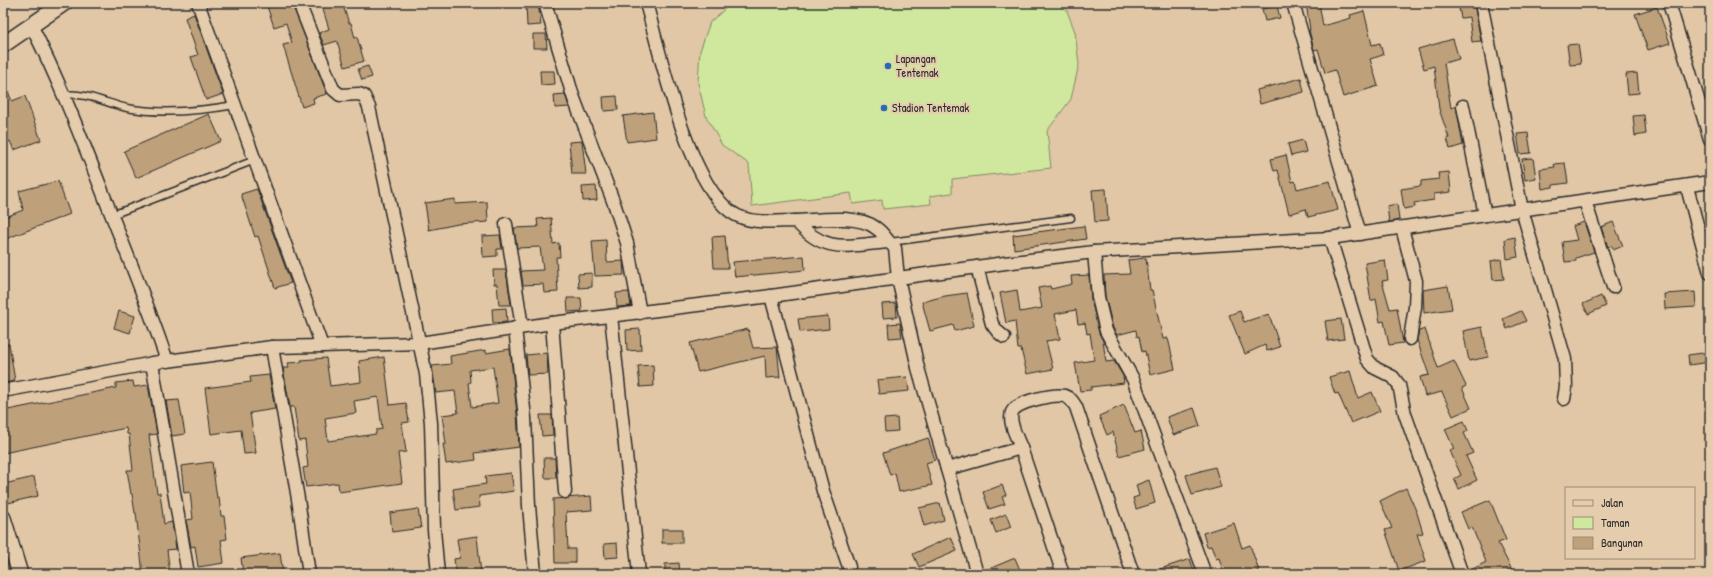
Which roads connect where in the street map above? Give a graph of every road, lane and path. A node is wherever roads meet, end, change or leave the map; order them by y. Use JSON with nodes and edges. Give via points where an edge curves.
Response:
{"nodes":[{"id":1,"x":64,"y":3,"type":"edge"},
{"id":2,"x":198,"y":3,"type":"edge"},
{"id":3,"x":299,"y":3,"type":"edge"},
{"id":4,"x":545,"y":3,"type":"edge"},
{"id":5,"x":646,"y":3,"type":"edge"},
{"id":6,"x":1293,"y":3,"type":"edge"},
{"id":7,"x":1481,"y":3,"type":"edge"},
{"id":8,"x":1669,"y":3,"type":"edge"},
{"id":9,"x":31,"y":25,"type":"junction"},
{"id":10,"x":3,"y":45,"type":"edge"},
{"id":11,"x":64,"y":95,"type":"junction"},
{"id":12,"x":235,"y":105,"type":"junction"},
{"id":13,"x":1463,"y":106,"type":"dead end"},
{"id":14,"x":1710,"y":140,"type":"edge"},
{"id":15,"x":255,"y":160,"type":"junction"},
{"id":16,"x":1710,"y":182,"type":"edge"},
{"id":17,"x":1687,"y":187,"type":"junction"},
{"id":18,"x":1585,"y":201,"type":"junction"},
{"id":19,"x":1522,"y":210,"type":"junction"},
{"id":20,"x":112,"y":215,"type":"junction"},
{"id":21,"x":1485,"y":215,"type":"junction"},
{"id":22,"x":1070,"y":218,"type":"dead end"},
{"id":23,"x":796,"y":221,"type":"junction"},
{"id":24,"x":506,"y":224,"type":"dead end"},
{"id":25,"x":1402,"y":228,"type":"junction"},
{"id":26,"x":1360,"y":234,"type":"junction"},
{"id":27,"x":1330,"y":238,"type":"junction"},
{"id":28,"x":888,"y":242,"type":"junction"},
{"id":29,"x":1094,"y":252,"type":"junction"},
{"id":30,"x":977,"y":267,"type":"junction"},
{"id":31,"x":1710,"y":273,"type":"edge"},
{"id":32,"x":898,"y":278,"type":"junction"},
{"id":33,"x":1613,"y":287,"type":"dead end"},
{"id":34,"x":771,"y":296,"type":"junction"},
{"id":35,"x":640,"y":313,"type":"junction"},
{"id":36,"x":611,"y":316,"type":"junction"},
{"id":37,"x":552,"y":323,"type":"junction"},
{"id":38,"x":519,"y":327,"type":"junction"},
{"id":39,"x":1004,"y":337,"type":"dead end"},
{"id":40,"x":1410,"y":340,"type":"dead end"},
{"id":41,"x":420,"y":343,"type":"junction"},
{"id":42,"x":322,"y":346,"type":"junction"},
{"id":43,"x":272,"y":348,"type":"junction"},
{"id":44,"x":167,"y":360,"type":"junction"},
{"id":45,"x":152,"y":363,"type":"junction"},
{"id":46,"x":3,"y":391,"type":"edge"},
{"id":47,"x":1564,"y":399,"type":"dead end"},
{"id":48,"x":1022,"y":448,"type":"junction"},
{"id":49,"x":946,"y":469,"type":"junction"},
{"id":50,"x":565,"y":492,"type":"dead end"},
{"id":51,"x":3,"y":518,"type":"edge"},
{"id":52,"x":849,"y":567,"type":"dead end"},
{"id":53,"x":20,"y":574,"type":"edge"},
{"id":54,"x":188,"y":574,"type":"edge"},
{"id":55,"x":309,"y":574,"type":"edge"},
{"id":56,"x":438,"y":574,"type":"edge"},
{"id":57,"x":536,"y":574,"type":"edge"},
{"id":58,"x":639,"y":574,"type":"edge"},
{"id":59,"x":977,"y":574,"type":"edge"},
{"id":60,"x":1063,"y":574,"type":"edge"},
{"id":61,"x":1133,"y":574,"type":"edge"},
{"id":62,"x":1205,"y":574,"type":"edge"},
{"id":63,"x":1462,"y":574,"type":"edge"}],
"edges":[{"from":1,"to":9,"type":"street"},
{"from":2,"to":12,"type":"street"},
{"from":3,"to":41,"type":"street","via":[[333,89],[340,95],[359,94],[367,100]]},
{"from":4,"to":35,"type":"street","via":[[573,96],[627,243]]},
{"from":5,"to":23,"type":"street","via":[[676,108],[698,167],[716,198],[731,212],[744,218],[758,221]]},
{"from":6,"to":26,"type":"street"},
{"from":7,"to":19,"type":"street"},
{"from":8,"to":14,"type":"street"},
{"from":9,"to":10,"type":"street"},
{"from":9,"to":11,"type":"street"},
{"from":11,"to":12,"type":"lane","via":[[82,95],[128,108],[166,112]]},
{"from":11,"to":20,"type":"street"},
{"from":12,"to":15,"type":"street"},
{"from":13,"to":21,"type":"street"},
{"from":15,"to":20,"type":"lane"},
{"from":15,"to":42,"type":"street"},
{"from":16,"to":17,"type":"street"},
{"from":17,"to":18,"type":"street"},
{"from":17,"to":31,"type":"street"},
{"from":18,"to":19,"type":"street"},
{"from":18,"to":33,"type":"street"},
{"from":19,"to":21,"type":"street"},
{"from":19,"to":47,"type":"street","via":[[1565,359]]},
{"from":20,"to":44,"type":"street"},
{"from":21,"to":25,"type":"street"},
{"from":22,"to":28,"type":"lane"},
{"from":23,"to":28,"type":"street","via":[[861,221],[875,227]]},
{"from":23,"to":28,"type":"street","via":[[816,240],[830,245]]},
{"from":24,"to":38,"type":"street"},
{"from":25,"to":26,"type":"street"},
{"from":25,"to":40,"type":"street","via":[[1416,281]]},
{"from":26,"to":27,"type":"street"},
{"from":27,"to":29,"type":"street"},
{"from":27,"to":63,"type":"street","via":[[1367,359],[1375,368],[1393,377],[1399,385],[1405,414]]},
{"from":28,"to":32,"type":"street","via":[[895,248]]},
{"from":29,"to":30,"type":"street"},
{"from":29,"to":62,"type":"street","via":[[1098,297],[1106,331],[1133,379]]},
{"from":30,"to":32,"type":"street"},
{"from":30,"to":39,"type":"street","via":[[992,324]]},
{"from":32,"to":34,"type":"street"},
{"from":32,"to":49,"type":"street","via":[[918,368]]},
{"from":34,"to":35,"type":"street"},
{"from":34,"to":52,"type":"street","via":[[823,491]]},
{"from":35,"to":36,"type":"street"},
{"from":36,"to":37,"type":"street"},
{"from":36,"to":58,"type":"street"},
{"from":37,"to":38,"type":"street"},
{"from":37,"to":50,"type":"street"},
{"from":38,"to":41,"type":"street"},
{"from":38,"to":57,"type":"street","via":[[529,506]]},
{"from":41,"to":42,"type":"street"},
{"from":41,"to":56,"type":"street","via":[[426,374],[430,423]]},
{"from":42,"to":43,"type":"street"},
{"from":43,"to":44,"type":"street"},
{"from":43,"to":55,"type":"street"},
{"from":44,"to":45,"type":"street"},
{"from":45,"to":46,"type":"street"},
{"from":45,"to":54,"type":"street"},
{"from":48,"to":49,"type":"street"},
{"from":48,"to":60,"type":"street"},
{"from":48,"to":61,"type":"street","via":[[1011,419],[1016,407],[1051,397],[1065,396],[1071,400],[1076,407]]},
{"from":49,"to":59,"type":"street"},
{"from":51,"to":53,"type":"street"}]}
